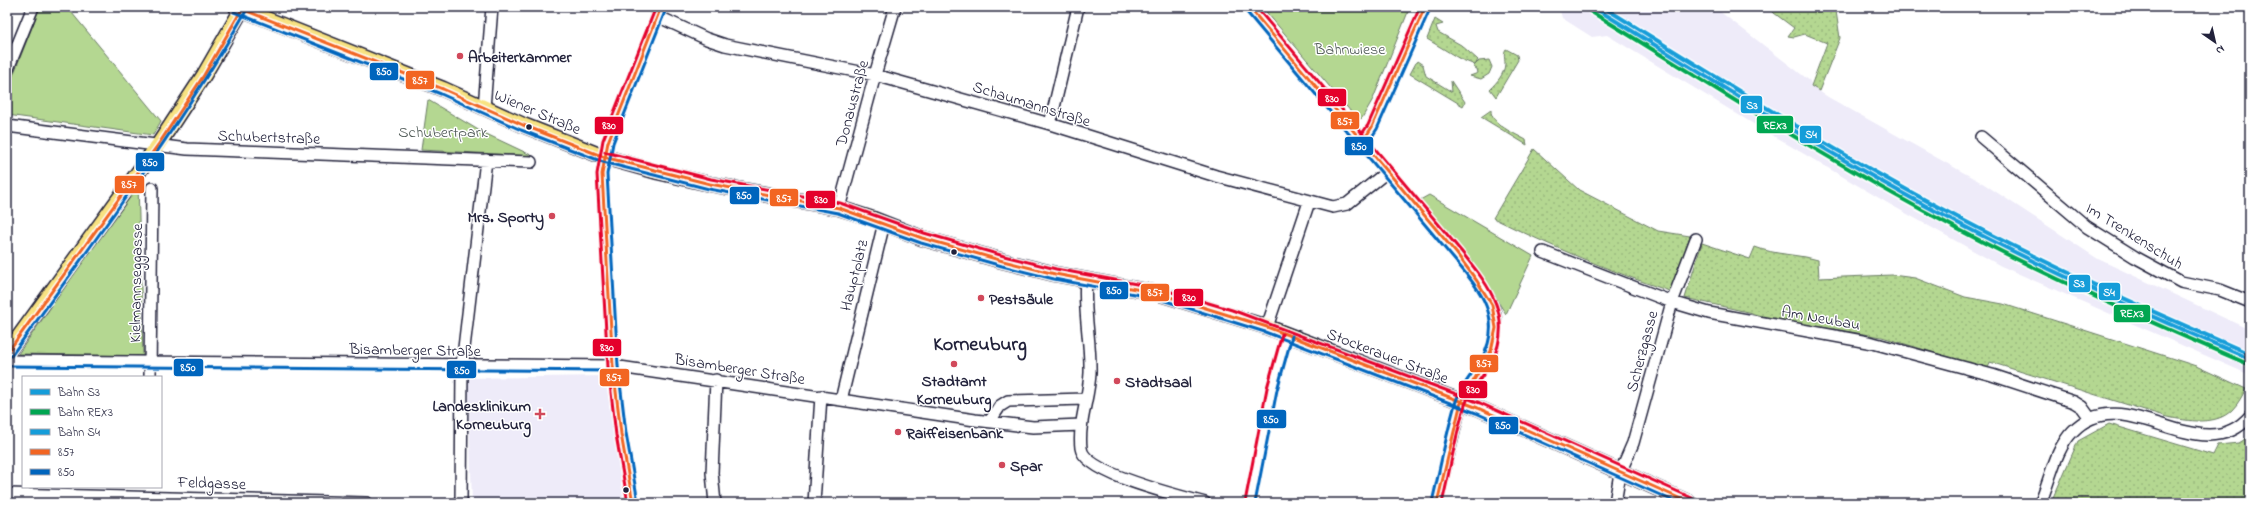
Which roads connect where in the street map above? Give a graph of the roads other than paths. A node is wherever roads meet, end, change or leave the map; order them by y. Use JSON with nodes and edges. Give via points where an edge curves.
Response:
{"nodes":[{"id":1,"x":34,"y":7,"type":"edge"},
{"id":2,"x":492,"y":7,"type":"edge"},
{"id":3,"x":895,"y":7,"type":"edge"},
{"id":4,"x":1078,"y":7,"type":"edge"},
{"id":5,"x":1249,"y":7,"type":"edge"},
{"id":6,"x":1424,"y":7,"type":"edge"},
{"id":7,"x":240,"y":8,"type":"edge"},
{"id":8,"x":659,"y":12,"type":"edge"},
{"id":9,"x":7,"y":71,"type":"edge"},
{"id":10,"x":874,"y":74,"type":"junction"},
{"id":11,"x":484,"y":108,"type":"junction"},
{"id":12,"x":1050,"y":124,"type":"junction"},
{"id":13,"x":7,"y":126,"type":"edge"},
{"id":14,"x":1981,"y":137,"type":"dead end"},
{"id":15,"x":1363,"y":141,"type":"junction"},
{"id":16,"x":158,"y":145,"type":"junction"},
{"id":17,"x":604,"y":157,"type":"junction"},
{"id":18,"x":486,"y":160,"type":"junction"},
{"id":19,"x":531,"y":162,"type":"dead end"},
{"id":20,"x":1388,"y":171,"type":"junction"},
{"id":21,"x":152,"y":188,"type":"dead end"},
{"id":22,"x":1309,"y":202,"type":"junction"},
{"id":23,"x":839,"y":208,"type":"junction"},
{"id":24,"x":884,"y":223,"type":"junction"},
{"id":25,"x":1696,"y":239,"type":"dead end"},
{"id":26,"x":1543,"y":252,"type":"dead end"},
{"id":27,"x":1086,"y":279,"type":"junction"},
{"id":28,"x":1672,"y":302,"type":"junction"},
{"id":29,"x":2250,"y":302,"type":"edge"},
{"id":30,"x":1266,"y":327,"type":"junction"},
{"id":31,"x":1287,"y":335,"type":"junction"},
{"id":32,"x":7,"y":353,"type":"edge"},
{"id":33,"x":7,"y":361,"type":"edge"},
{"id":34,"x":150,"y":362,"type":"junction"},
{"id":35,"x":462,"y":365,"type":"junction"},
{"id":36,"x":613,"y":366,"type":"junction"},
{"id":37,"x":150,"y":376,"type":"edge"},
{"id":38,"x":716,"y":380,"type":"junction"},
{"id":39,"x":821,"y":396,"type":"junction"},
{"id":40,"x":1086,"y":399,"type":"junction"},
{"id":41,"x":841,"y":400,"type":"junction"},
{"id":42,"x":1461,"y":402,"type":"junction"},
{"id":43,"x":2250,"y":416,"type":"edge"},
{"id":44,"x":2090,"y":418,"type":"junction"},
{"id":45,"x":990,"y":421,"type":"junction"},
{"id":46,"x":1081,"y":430,"type":"junction"},
{"id":47,"x":1620,"y":473,"type":"junction"},
{"id":48,"x":7,"y":494,"type":"edge"},
{"id":49,"x":151,"y":496,"type":"edge"},
{"id":50,"x":368,"y":503,"type":"edge"},
{"id":51,"x":461,"y":503,"type":"edge"},
{"id":52,"x":633,"y":503,"type":"edge"},
{"id":53,"x":715,"y":503,"type":"edge"},
{"id":54,"x":814,"y":503,"type":"edge"},
{"id":55,"x":1205,"y":503,"type":"edge"},
{"id":56,"x":1250,"y":503,"type":"edge"},
{"id":57,"x":1437,"y":503,"type":"edge"},
{"id":58,"x":1615,"y":503,"type":"edge"},
{"id":59,"x":1690,"y":503,"type":"edge"},
{"id":60,"x":2040,"y":503,"type":"edge"}],
"edges":[{"from":1,"to":9,"type":"street"},
{"from":2,"to":11,"type":"street"},
{"from":3,"to":10,"type":"street","name":"Donaustraße"},
{"from":4,"to":12,"type":"street"},
{"from":5,"to":15,"type":"street"},
{"from":6,"to":15,"type":"street","via":[[1372,127]]},
{"from":7,"to":11,"type":"main road","name":"Wiener Straße","via":[[443,89]]},
{"from":7,"to":16,"type":"main road","via":[[204,75]]},
{"from":8,"to":10,"type":"street","name":"Schaumannstraße","via":[[706,39],[725,45]]},
{"from":8,"to":17,"type":"street"},
{"from":10,"to":12,"type":"street","name":"Schaumannstraße"},
{"from":10,"to":23,"type":"street","name":"Donaustraße"},
{"from":11,"to":17,"type":"main road","name":"Wiener Straße"},
{"from":12,"to":22,"type":"street","name":"Schaumannstraße","via":[[1149,156]]},
{"from":13,"to":16,"type":"street","name":"Schubertstraße"},
{"from":14,"to":29,"type":"street","name":"Im Trenkenschuh","via":[[2087,227],[2135,257],[2181,282],[2220,290]]},
{"from":15,"to":20,"type":"street"},
{"from":16,"to":18,"type":"street","name":"Schubertstraße","via":[[187,149]]},
{"from":16,"to":32,"type":"main road"},
{"from":17,"to":23,"type":"main road","name":"Wiener Straße","via":[[695,180]]},
{"from":17,"to":36,"type":"street","via":[[602,174]]},
{"from":18,"to":19,"type":"street","name":"Schubertstraße"},
{"from":18,"to":35,"type":"street"},
{"from":20,"to":22,"type":"street","name":"Schaumannstraße","via":[[1347,204],[1333,207]]},
{"from":20,"to":42,"type":"street","via":[[1473,277],[1495,312],[1496,338],[1492,350]]},
{"from":21,"to":34,"type":"street","name":"Kielmannseggasse"},
{"from":22,"to":30,"type":"street"},
{"from":23,"to":24,"type":"main road","name":"Wiener Straße"},
{"from":24,"to":27,"type":"main road","name":"Hauptplatz","via":[[922,238],[1003,261]]},
{"from":24,"to":41,"type":"street","name":"Hauptplatz"},
{"from":25,"to":28,"type":"street","name":"Scherzgasse"},
{"from":26,"to":28,"type":"street","name":"Am Neubau"},
{"from":27,"to":30,"type":"main road","name":"Stockerauer Straße","via":[[1157,293]]},
{"from":27,"to":40,"type":"street","via":[[1084,305],[1090,373]]},
{"from":28,"to":44,"type":"street","name":"Am Neubau","via":[[1716,314],[1855,338],[1906,351],[1992,375],[2074,402],[2082,407]]},
{"from":28,"to":47,"type":"street","name":"Scherzgasse","via":[[1633,442]]},
{"from":30,"to":31,"type":"main road","name":"Stockerauer Straße"},
{"from":31,"to":42,"type":"main road","name":"Stockerauer Straße"},
{"from":31,"to":56,"type":"street","via":[[1272,389]]},
{"from":33,"to":34,"type":"street","name":"Bisamberger Straße"},
{"from":34,"to":35,"type":"street","name":"Bisamberger Straße"},
{"from":34,"to":37,"type":"street","name":"Kielmannseggasse"},
{"from":35,"to":36,"type":"street","name":"Bisamberger Straße"},
{"from":35,"to":51,"type":"street"},
{"from":36,"to":38,"type":"street","name":"Bisamberger Straße"},
{"from":36,"to":52,"type":"street"},
{"from":38,"to":39,"type":"street","name":"Bisamberger Straße"},
{"from":38,"to":53,"type":"street","via":[[712,473]]},
{"from":39,"to":41,"type":"street"},
{"from":39,"to":54,"type":"street"},
{"from":40,"to":45,"type":"street","via":[[1008,401],[1000,406]]},
{"from":40,"to":46,"type":"street"},
{"from":41,"to":45,"type":"street"},
{"from":42,"to":47,"type":"main road","name":"Stockerauer Straße"},
{"from":42,"to":57,"type":"street"},
{"from":43,"to":44,"type":"street","via":[[2238,427],[2212,435],[2198,434],[2118,413]]},
{"from":44,"to":60,"type":"street","via":[[2066,440]]},
{"from":45,"to":46,"type":"street"},
{"from":46,"to":55,"type":"street","via":[[1081,449],[1090,463],[1131,482]]},
{"from":47,"to":58,"type":"street","name":"Scherzgasse"},
{"from":47,"to":59,"type":"main road","name":"Stockerauer Straße"},
{"from":48,"to":49,"type":"street","name":"Feldgasse"},
{"from":49,"to":50,"type":"street","name":"Feldgasse"}]}
